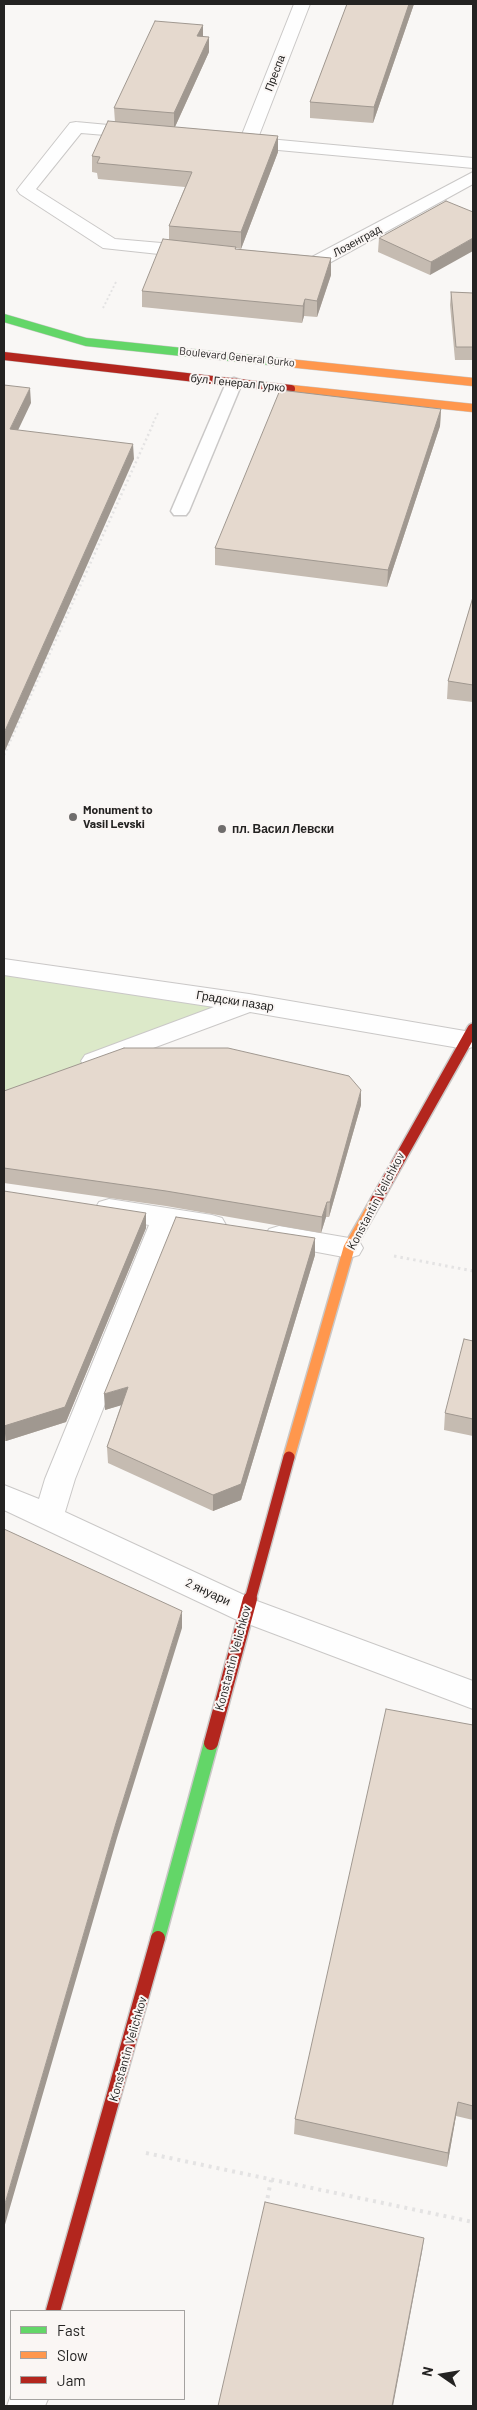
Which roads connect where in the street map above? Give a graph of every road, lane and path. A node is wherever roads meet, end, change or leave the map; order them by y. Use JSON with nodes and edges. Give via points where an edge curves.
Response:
{"nodes":[{"id":1,"x":302,"y":4,"type":"edge"},
{"id":2,"x":162,"y":135,"type":"edge"},
{"id":3,"x":220,"y":140,"type":"edge"},
{"id":4,"x":248,"y":142,"type":"junction"},
{"id":5,"x":473,"y":163,"type":"edge"},
{"id":6,"x":473,"y":177,"type":"edge"},
{"id":7,"x":134,"y":247,"type":"junction"},
{"id":8,"x":210,"y":254,"type":"edge"},
{"id":9,"x":267,"y":259,"type":"edge"},
{"id":10,"x":4,"y":318,"type":"edge"},
{"id":11,"x":86,"y":342,"type":"junction"},
{"id":12,"x":4,"y":356,"type":"edge"},
{"id":13,"x":176,"y":377,"type":"junction"},
{"id":14,"x":473,"y":382,"type":"edge"},
{"id":15,"x":234,"y":383,"type":"junction"},
{"id":16,"x":473,"y":408,"type":"edge"},
{"id":17,"x":180,"y":511,"type":"dead end"},
{"id":18,"x":4,"y":755,"type":"edge"},
{"id":19,"x":4,"y":966,"type":"edge"},
{"id":20,"x":252,"y":994,"type":"junction"},
{"id":21,"x":469,"y":1035,"type":"edge"},
{"id":22,"x":76,"y":1068,"type":"edge"},
{"id":23,"x":82,"y":1205,"type":"edge"},
{"id":24,"x":166,"y":1218,"type":"junction"},
{"id":25,"x":349,"y":1248,"type":"junction"},
{"id":26,"x":473,"y":1271,"type":"edge"},
{"id":27,"x":4,"y":1497,"type":"edge"},
{"id":28,"x":48,"y":1518,"type":"junction"},
{"id":29,"x":246,"y":1610,"type":"junction"},
{"id":30,"x":473,"y":1695,"type":"edge"},
{"id":31,"x":101,"y":2144,"type":"junction"},
{"id":32,"x":272,"y":2180,"type":"junction"},
{"id":33,"x":263,"y":2216,"type":"edge"},
{"id":34,"x":473,"y":2222,"type":"edge"},
{"id":35,"x":53,"y":2310,"type":"edge"}],
"edges":[{"from":1,"to":4,"type":"street","name":"Преспа"},
{"from":2,"to":7,"type":"street","via":[[76,127],[26,190],[110,244]]},
{"from":3,"to":4,"type":"street"},
{"from":4,"to":5,"type":"street"},
{"from":6,"to":9,"type":"street","name":"Лозенград","via":[[315,263]]},
{"from":7,"to":8,"type":"street"},
{"from":7,"to":11,"type":"path"},
{"from":10,"to":11,"type":"street","name":"Boulevard General Gurko"},
{"from":11,"to":14,"type":"street","name":"Boulevard General Gurko"},
{"from":12,"to":13,"type":"street","name":"бул. Генерал Гурко"},
{"from":13,"to":15,"type":"street","name":"бул. Генерал Гурко"},
{"from":13,"to":18,"type":"path","via":[[135,460]]},
{"from":15,"to":16,"type":"street","name":"бул. Генерал Гурко"},
{"from":15,"to":17,"type":"lane"},
{"from":19,"to":20,"type":"street","name":"Градски пазар","via":[[121,973]]},
{"from":20,"to":21,"type":"street","name":"Градски пазар"},
{"from":20,"to":22,"type":"street"},
{"from":21,"to":25,"type":"street","name":"Konstantin Velichkov"},
{"from":23,"to":24,"type":"street"},
{"from":24,"to":25,"type":"street"},
{"from":24,"to":28,"type":"street","via":[[60,1479]]},
{"from":25,"to":26,"type":"path"},
{"from":25,"to":29,"type":"street","name":"Konstantin Velichkov"},
{"from":27,"to":28,"type":"street","name":"2 януари"},
{"from":28,"to":29,"type":"street","name":"2 януари"},
{"from":29,"to":30,"type":"street","name":"2 януари"},
{"from":29,"to":31,"type":"street","name":"Konstantin Velichkov","via":[[184,1848]]},
{"from":31,"to":32,"type":"path"},
{"from":31,"to":35,"type":"street","name":"Konstantin Velichkov"},
{"from":32,"to":33,"type":"path"},
{"from":32,"to":34,"type":"path"}]}
